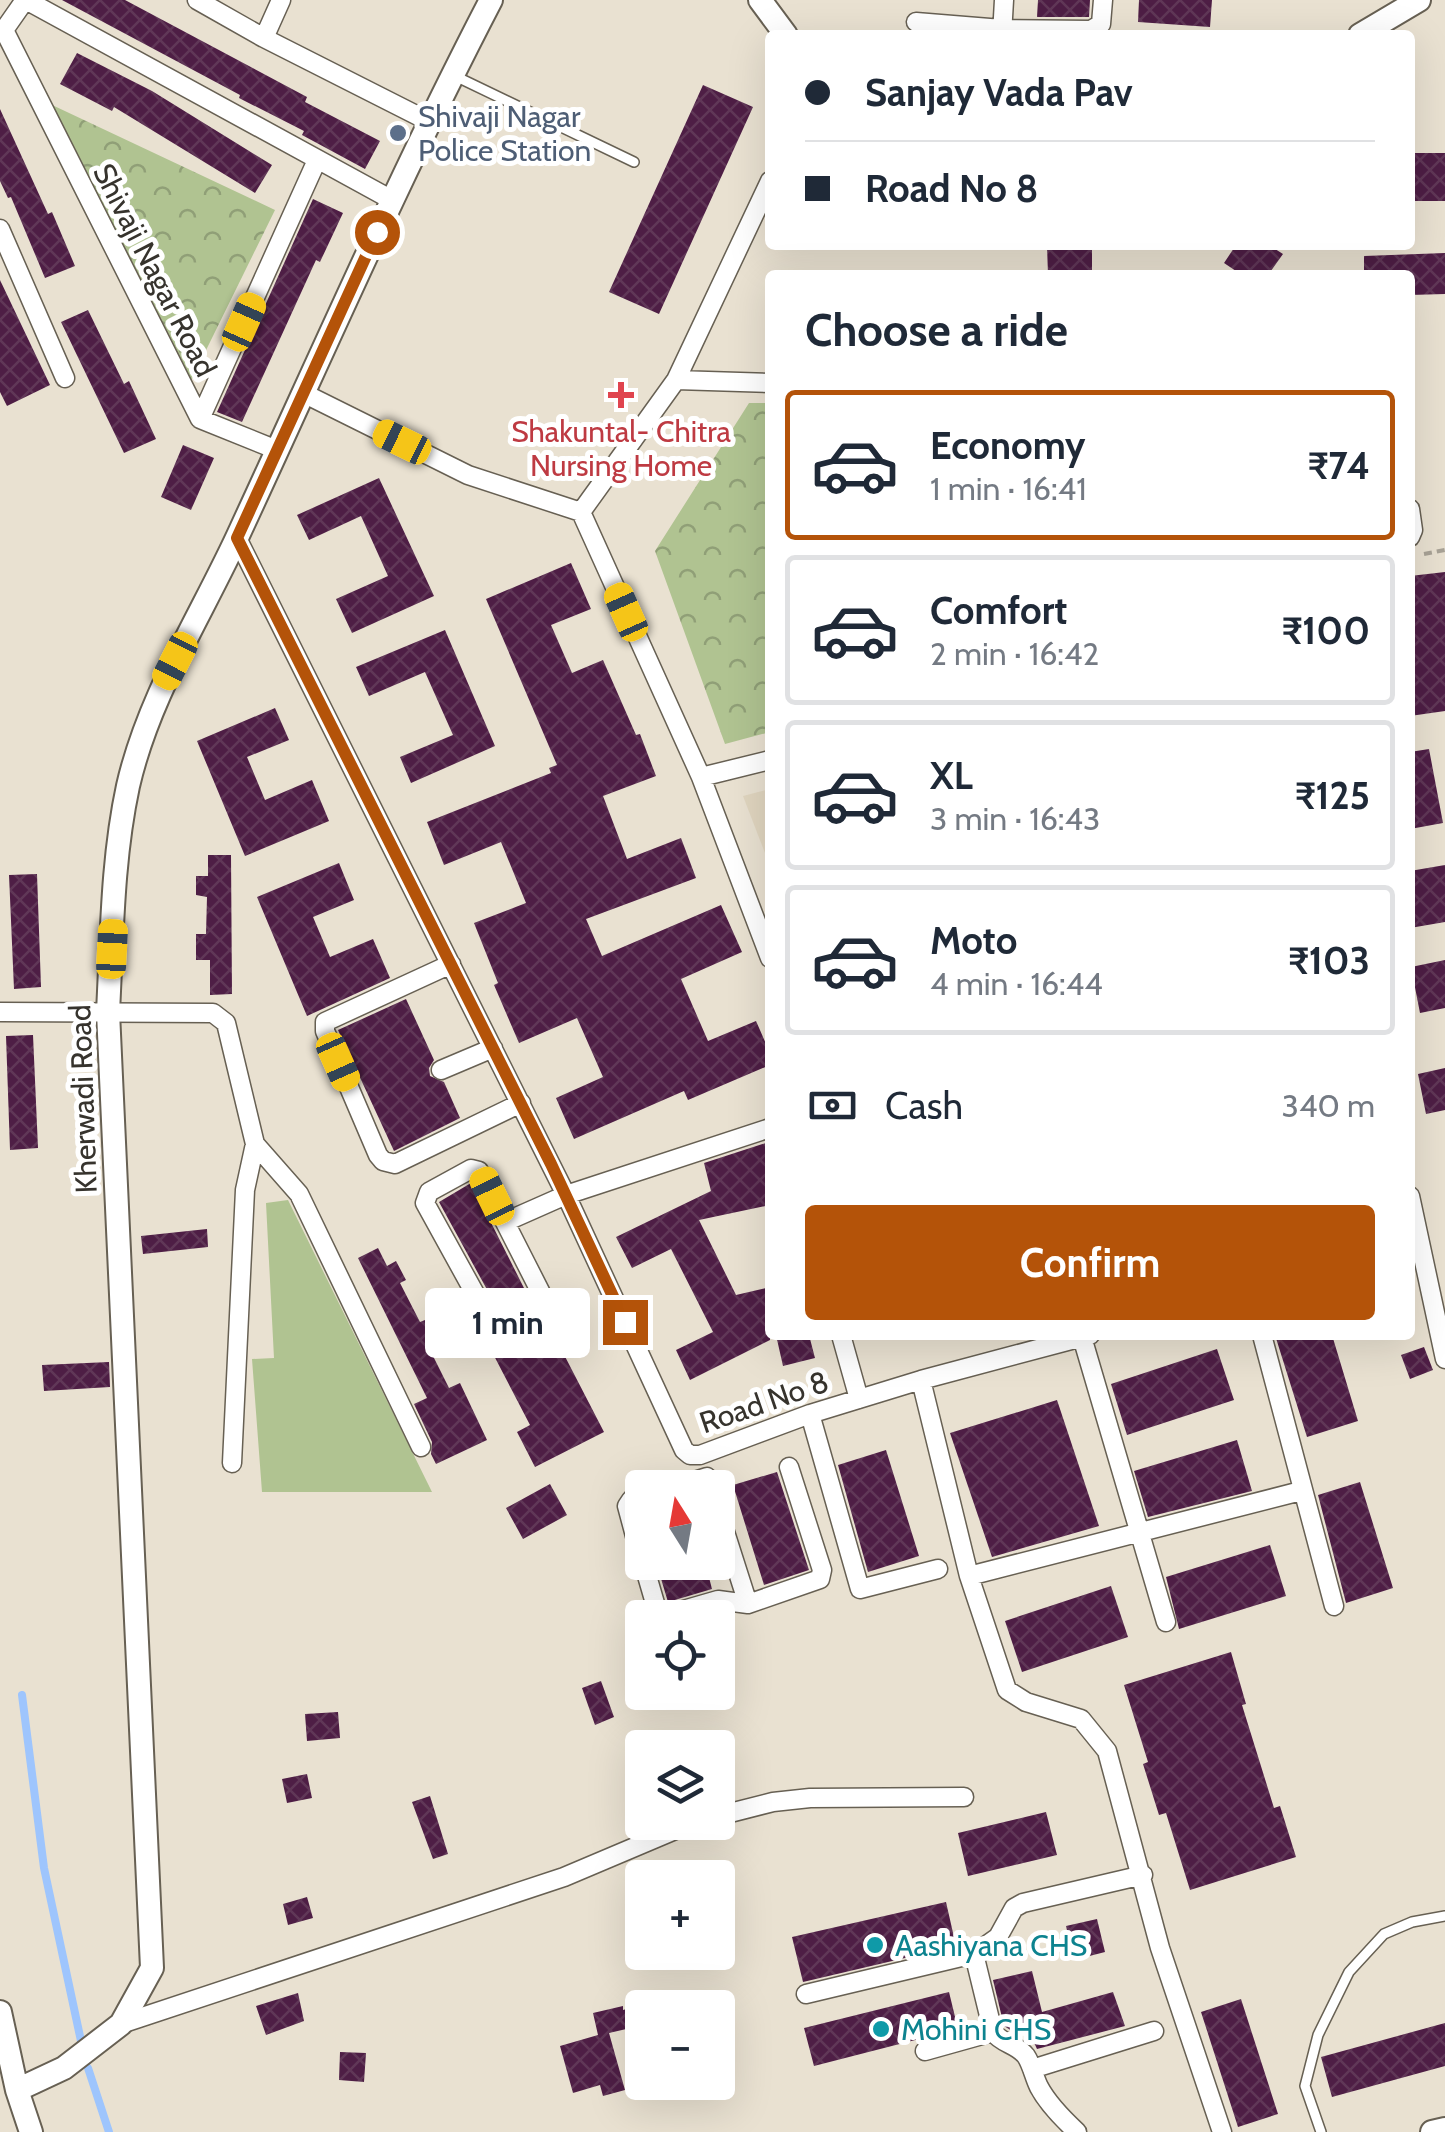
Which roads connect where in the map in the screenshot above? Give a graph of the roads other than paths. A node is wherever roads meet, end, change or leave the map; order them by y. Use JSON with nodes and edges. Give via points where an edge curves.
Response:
{"nodes":[{"id":1,"x":26,"y":0,"type":"edge"},
{"id":2,"x":197,"y":0,"type":"edge"},
{"id":3,"x":281,"y":0,"type":"edge"},
{"id":4,"x":491,"y":0,"type":"edge"},
{"id":5,"x":760,"y":0,"type":"edge"},
{"id":6,"x":1004,"y":0,"type":"edge"},
{"id":7,"x":1103,"y":0,"type":"edge"},
{"id":8,"x":1419,"y":0,"type":"edge"},
{"id":9,"x":916,"y":22,"type":"dead end"},
{"id":10,"x":782,"y":30,"type":"edge"},
{"id":11,"x":985,"y":30,"type":"edge"},
{"id":12,"x":1002,"y":30,"type":"edge"},
{"id":13,"x":1091,"y":30,"type":"edge"},
{"id":14,"x":1368,"y":30,"type":"edge"},
{"id":15,"x":264,"y":38,"type":"junction"},
{"id":16,"x":452,"y":74,"type":"junction"},
{"id":17,"x":428,"y":121,"type":"junction"},
{"id":18,"x":317,"y":160,"type":"junction"},
{"id":19,"x":634,"y":162,"type":"dead end"},
{"id":20,"x":765,"y":191,"type":"edge"},
{"id":21,"x":392,"y":200,"type":"junction"},
{"id":22,"x":0,"y":229,"type":"edge"},
{"id":23,"x":65,"y":378,"type":"dead end"},
{"id":24,"x":676,"y":380,"type":"junction"},
{"id":25,"x":765,"y":382,"type":"edge"},
{"id":26,"x":304,"y":393,"type":"junction"},
{"id":27,"x":200,"y":419,"type":"junction"},
{"id":28,"x":278,"y":450,"type":"junction"},
{"id":29,"x":581,"y":512,"type":"junction"},
{"id":30,"x":237,"y":538,"type":"junction"},
{"id":31,"x":765,"y":761,"type":"edge"},
{"id":32,"x":702,"y":777,"type":"junction"},
{"id":33,"x":765,"y":945,"type":"edge"},
{"id":34,"x":450,"y":964,"type":"junction"},
{"id":35,"x":0,"y":1012,"type":"edge"},
{"id":36,"x":108,"y":1012,"type":"junction"},
{"id":37,"x":493,"y":1048,"type":"junction"},
{"id":38,"x":441,"y":1070,"type":"dead end"},
{"id":39,"x":521,"y":1103,"type":"junction"},
{"id":40,"x":765,"y":1130,"type":"edge"},
{"id":41,"x":255,"y":1144,"type":"junction"},
{"id":42,"x":566,"y":1194,"type":"junction"},
{"id":43,"x":504,"y":1222,"type":"junction"},
{"id":44,"x":1415,"y":1241,"type":"edge"},
{"id":45,"x":842,"y":1340,"type":"edge"},
{"id":46,"x":1071,"y":1340,"type":"edge"},
{"id":47,"x":1087,"y":1340,"type":"edge"},
{"id":48,"x":1263,"y":1340,"type":"edge"},
{"id":49,"x":1445,"y":1360,"type":"edge"},
{"id":50,"x":921,"y":1380,"type":"junction"},
{"id":51,"x":858,"y":1399,"type":"junction"},
{"id":52,"x":810,"y":1414,"type":"junction"},
{"id":53,"x":421,"y":1446,"type":"dead end"},
{"id":54,"x":700,"y":1455,"type":"junction"},
{"id":55,"x":232,"y":1463,"type":"dead end"},
{"id":56,"x":788,"y":1466,"type":"dead end"},
{"id":57,"x":705,"y":1470,"type":"edge"},
{"id":58,"x":1301,"y":1491,"type":"junction"},
{"id":59,"x":1140,"y":1532,"type":"junction"},
{"id":60,"x":735,"y":1563,"type":"edge"},
{"id":61,"x":938,"y":1569,"type":"dead end"},
{"id":62,"x":969,"y":1576,"type":"junction"},
{"id":63,"x":648,"y":1580,"type":"edge"},
{"id":64,"x":748,"y":1604,"type":"junction"},
{"id":65,"x":1334,"y":1606,"type":"dead end"},
{"id":66,"x":1166,"y":1622,"type":"dead end"},
{"id":67,"x":964,"y":1796,"type":"dead end"},
{"id":68,"x":735,"y":1812,"type":"edge"},
{"id":69,"x":651,"y":1840,"type":"edge"},
{"id":70,"x":1143,"y":1875,"type":"junction"},
{"id":71,"x":1445,"y":1916,"type":"edge"},
{"id":72,"x":974,"y":1954,"type":"junction"},
{"id":73,"x":806,"y":1994,"type":"dead end"},
{"id":74,"x":0,"y":2012,"type":"edge"},
{"id":75,"x":121,"y":2024,"type":"junction"},
{"id":76,"x":993,"y":2032,"type":"junction"},
{"id":77,"x":1154,"y":2032,"type":"dead end"},
{"id":78,"x":925,"y":2051,"type":"dead end"},
{"id":79,"x":1032,"y":2069,"type":"junction"},
{"id":80,"x":8,"y":2093,"type":"edge"},
{"id":81,"x":1445,"y":2129,"type":"edge"},
{"id":82,"x":32,"y":2132,"type":"edge"},
{"id":83,"x":1077,"y":2132,"type":"edge"},
{"id":84,"x":1222,"y":2132,"type":"edge"},
{"id":85,"x":1321,"y":2132,"type":"edge"},
{"id":86,"x":1432,"y":2132,"type":"edge"}],
"edges":[{"from":1,"to":18,"type":"street","name":"Shivaji Nagar Road"},
{"from":1,"to":27,"type":"street","name":"Shivaji Nagar Road","via":[[4,30]]},
{"from":2,"to":15,"type":"street"},
{"from":3,"to":15,"type":"street"},
{"from":4,"to":16,"type":"street","name":"Kherwadi Road"},
{"from":5,"to":10,"type":"street"},
{"from":6,"to":12,"type":"street"},
{"from":7,"to":13,"type":"street","via":[[1102,24]]},
{"from":8,"to":14,"type":"street"},
{"from":9,"to":11,"type":"street"},
{"from":15,"to":17,"type":"street"},
{"from":16,"to":17,"type":"street","name":"Kherwadi Road"},
{"from":16,"to":19,"type":"lane"},
{"from":17,"to":21,"type":"street","name":"Kherwadi Road"},
{"from":18,"to":21,"type":"street","name":"Shivaji Nagar Road"},
{"from":18,"to":27,"type":"street","name":"Shivaji Nagar Road"},
{"from":20,"to":24,"type":"street"},
{"from":21,"to":26,"type":"street","name":"Kherwadi Road"},
{"from":22,"to":23,"type":"street"},
{"from":24,"to":25,"type":"street"},
{"from":24,"to":29,"type":"street"},
{"from":26,"to":28,"type":"street","name":"Kherwadi Road"},
{"from":26,"to":29,"type":"street","via":[[468,475]]},
{"from":27,"to":28,"type":"street"},
{"from":28,"to":30,"type":"street","name":"Kherwadi Road"},
{"from":29,"to":32,"type":"street"},
{"from":30,"to":34,"type":"street","name":"Road No 8"},
{"from":30,"to":36,"type":"street","name":"Kherwadi Road","via":[[160,692],[128,784],[114,886]]},
{"from":31,"to":32,"type":"street"},
{"from":32,"to":33,"type":"street"},
{"from":34,"to":37,"type":"street","name":"Road No 8"},
{"from":34,"to":39,"type":"street","via":[[325,1022],[378,1155],[395,1164]]},
{"from":35,"to":36,"type":"street"},
{"from":36,"to":41,"type":"street","via":[[213,1013],[226,1022]]},
{"from":36,"to":75,"type":"street","name":"Kherwadi Road","via":[[152,1968]]},
{"from":37,"to":38,"type":"street"},
{"from":37,"to":39,"type":"street","name":"Road No 8"},
{"from":39,"to":42,"type":"street","name":"Road No 8"},
{"from":40,"to":42,"type":"street"},
{"from":41,"to":53,"type":"street","via":[[298,1194]]},
{"from":41,"to":55,"type":"street","via":[[245,1190]]},
{"from":42,"to":43,"type":"street"},
{"from":42,"to":54,"type":"street","name":"Road No 8","via":[[684,1450]]},
{"from":43,"to":43,"type":"street","via":[[477,1169],[425,1197],[494,1321],[542,1295]]},
{"from":44,"to":49,"type":"street"},
{"from":45,"to":51,"type":"street"},
{"from":46,"to":50,"type":"street","name":"Road No 8"},
{"from":47,"to":59,"type":"street"},
{"from":48,"to":58,"type":"street"},
{"from":50,"to":51,"type":"street","name":"Road No 8"},
{"from":50,"to":62,"type":"street"},
{"from":51,"to":52,"type":"street","name":"Road No 8"},
{"from":52,"to":54,"type":"street","name":"Road No 8"},
{"from":52,"to":61,"type":"street","via":[[860,1589]]},
{"from":54,"to":57,"type":"street"},
{"from":56,"to":64,"type":"street","via":[[822,1576]]},
{"from":58,"to":59,"type":"street"},
{"from":58,"to":65,"type":"street"},
{"from":59,"to":62,"type":"street"},
{"from":59,"to":66,"type":"street"},
{"from":60,"to":64,"type":"street"},
{"from":62,"to":70,"type":"street","via":[[1008,1690],[1081,1719],[1107,1751]]},
{"from":63,"to":64,"type":"street","via":[[660,1617],[718,1600]]},
{"from":67,"to":68,"type":"street","via":[[810,1798]]},
{"from":69,"to":75,"type":"street","via":[[564,1876]]},
{"from":70,"to":72,"type":"street","via":[[1023,1903],[998,1937]]},
{"from":70,"to":84,"type":"street","via":[[1160,1948]]},
{"from":71,"to":85,"type":"lane","via":[[1384,1934],[1349,1972],[1318,2035],[1305,2086]]},
{"from":72,"to":73,"type":"street"},
{"from":72,"to":76,"type":"street"},
{"from":74,"to":80,"type":"street"},
{"from":75,"to":80,"type":"street","name":"Kherwadi Road","via":[[64,2068]]},
{"from":76,"to":78,"type":"street"},
{"from":76,"to":79,"type":"street","via":[[1019,2049]]},
{"from":77,"to":79,"type":"street"},
{"from":79,"to":83,"type":"street","via":[[1039,2088]]},
{"from":80,"to":82,"type":"street"},
{"from":81,"to":86,"type":"street"}]}
